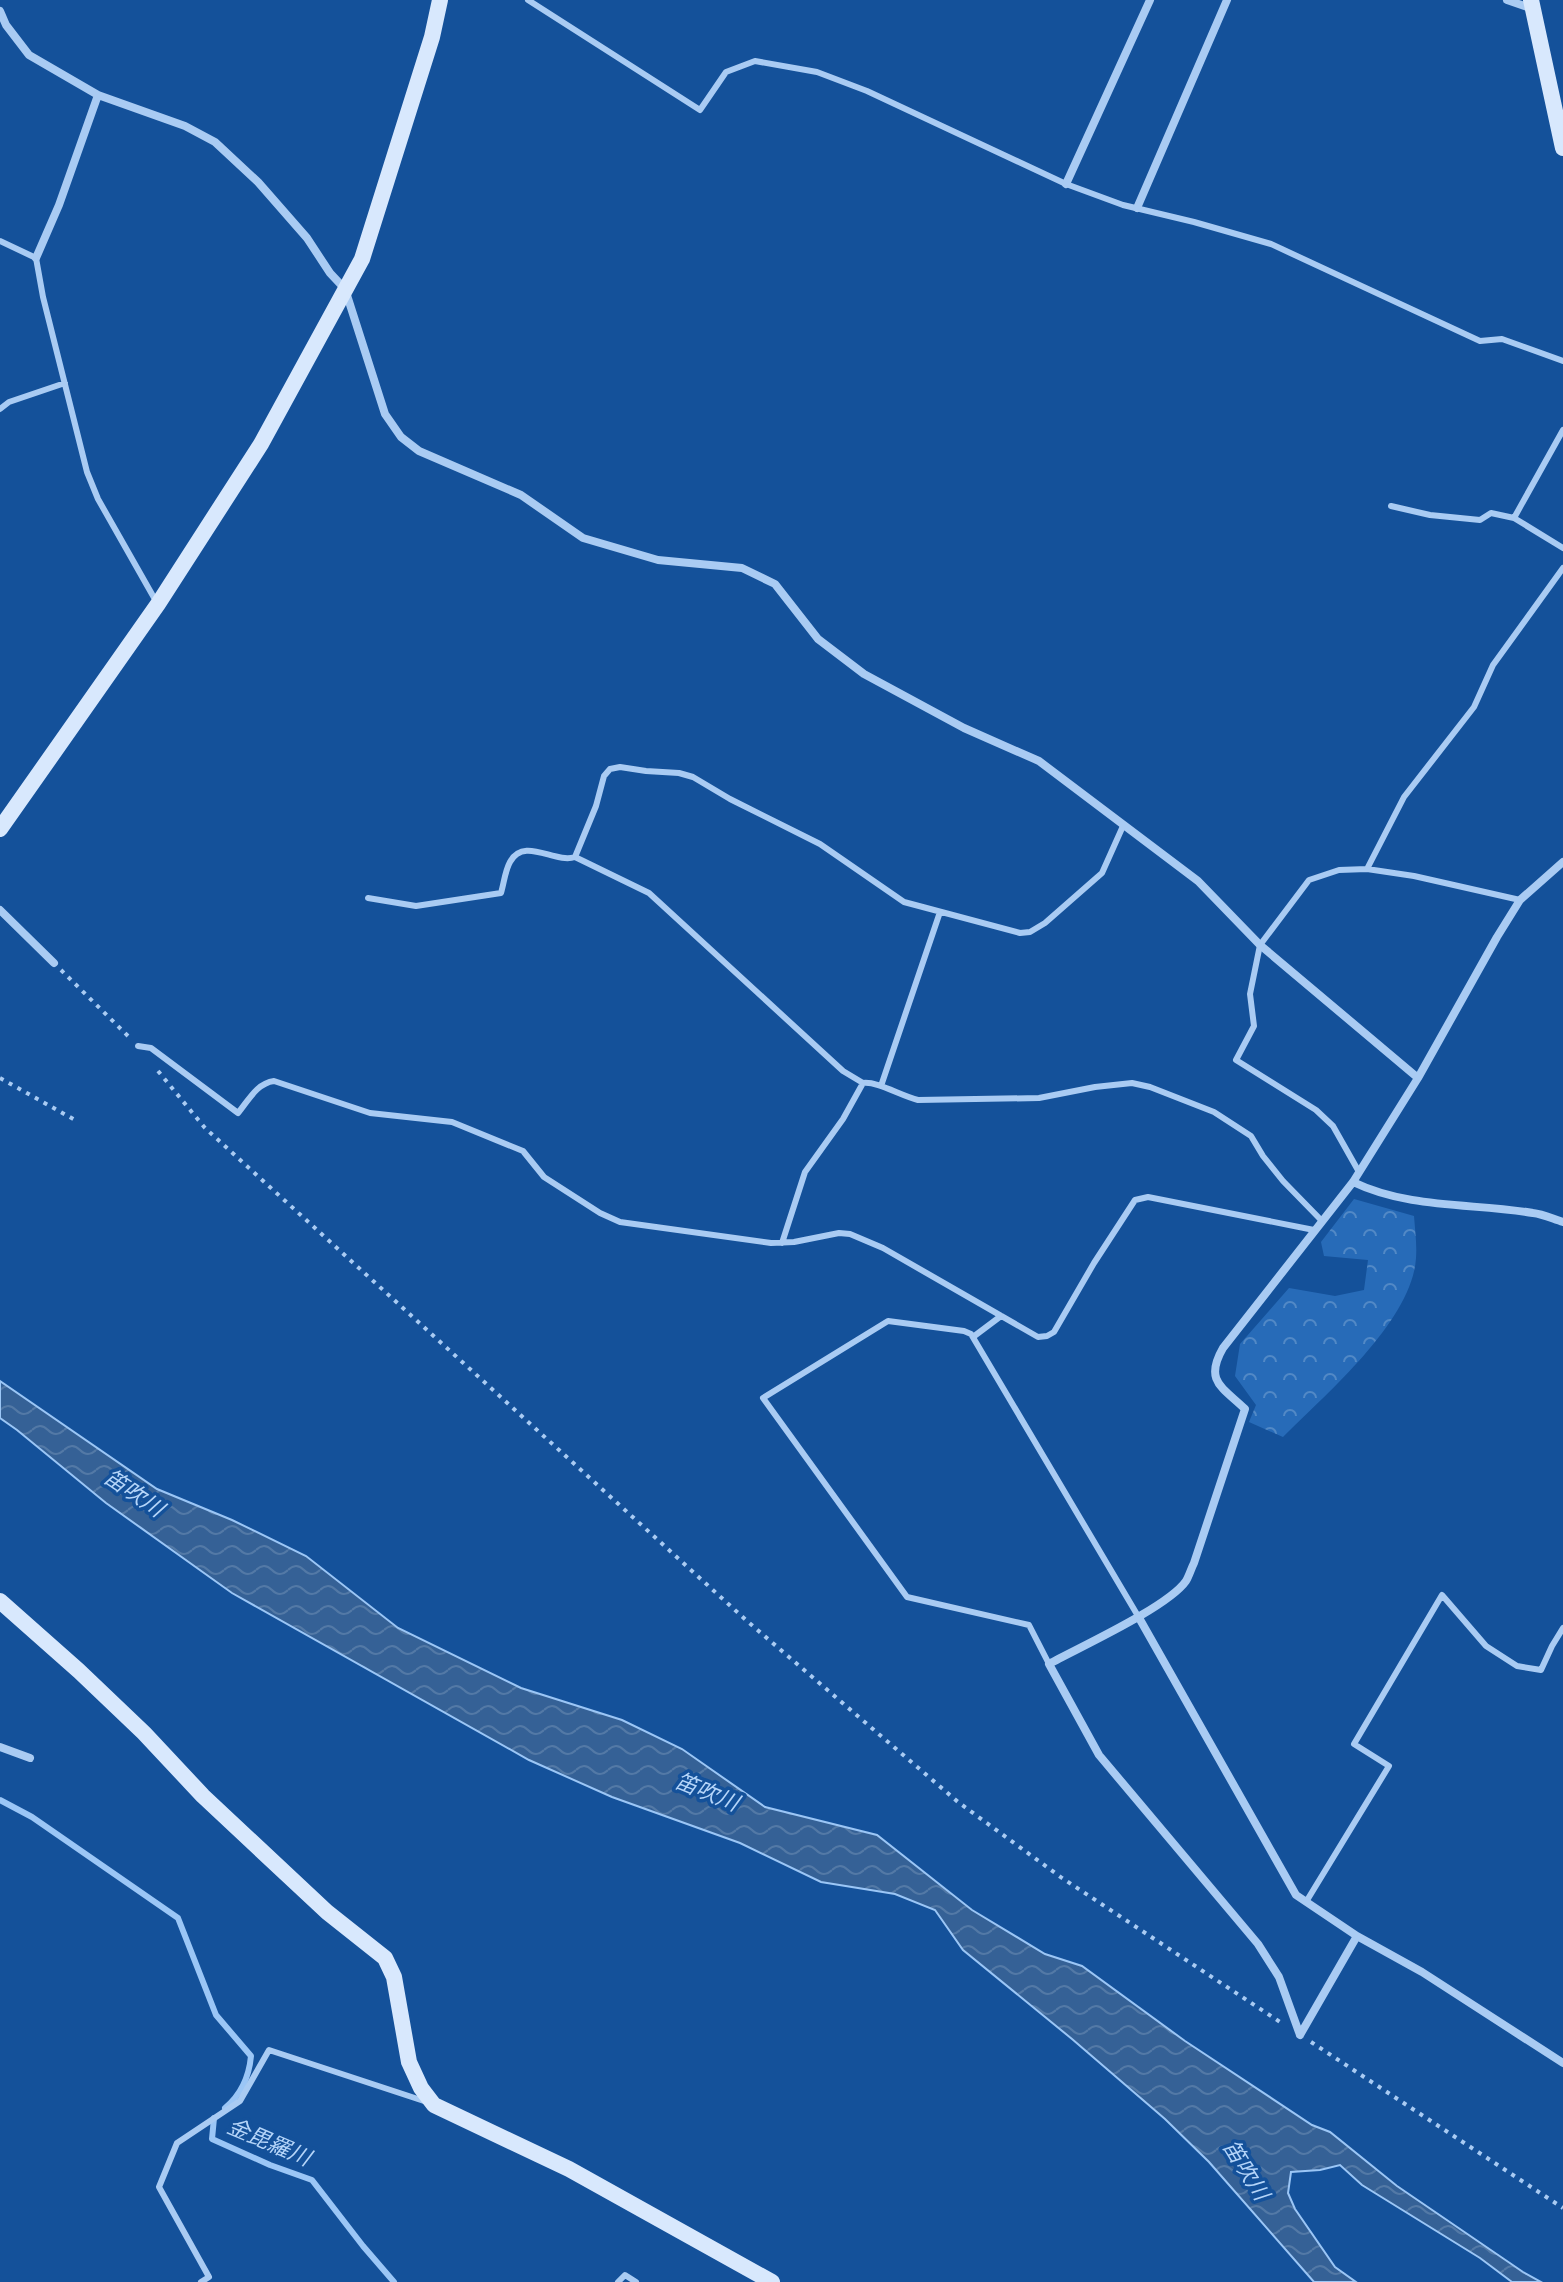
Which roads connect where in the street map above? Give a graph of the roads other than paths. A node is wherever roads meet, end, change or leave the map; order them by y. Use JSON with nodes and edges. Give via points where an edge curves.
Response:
{"nodes":[{"id":1,"x":440,"y":0,"type":"edge"},
{"id":2,"x":528,"y":0,"type":"edge"},
{"id":3,"x":1150,"y":0,"type":"edge"},
{"id":4,"x":1227,"y":0,"type":"edge"},
{"id":5,"x":1507,"y":0,"type":"edge"},
{"id":6,"x":1532,"y":4,"type":"edge"},
{"id":7,"x":0,"y":11,"type":"edge"},
{"id":8,"x":98,"y":95,"type":"junction"},
{"id":9,"x":1563,"y":148,"type":"edge"},
{"id":10,"x":1066,"y":184,"type":"junction"},
{"id":11,"x":1137,"y":208,"type":"junction"},
{"id":12,"x":0,"y":241,"type":"edge"},
{"id":13,"x":36,"y":258,"type":"junction"},
{"id":14,"x":345,"y":289,"type":"junction"},
{"id":15,"x":1563,"y":361,"type":"edge"},
{"id":16,"x":65,"y":383,"type":"junction"},
{"id":17,"x":0,"y":409,"type":"edge"},
{"id":18,"x":1563,"y":430,"type":"edge"},
{"id":19,"x":1391,"y":506,"type":"dead end"},
{"id":20,"x":1514,"y":518,"type":"junction"},
{"id":21,"x":1563,"y":548,"type":"edge"},
{"id":22,"x":1563,"y":568,"type":"edge"},
{"id":23,"x":158,"y":604,"type":"junction"},
{"id":24,"x":7,"y":809,"type":"edge"},
{"id":25,"x":1123,"y":826,"type":"junction"},
{"id":26,"x":0,"y":829,"type":"edge"},
{"id":27,"x":575,"y":857,"type":"junction"},
{"id":28,"x":1563,"y":862,"type":"edge"},
{"id":29,"x":1367,"y":869,"type":"junction"},
{"id":30,"x":368,"y":898,"type":"dead end"},
{"id":31,"x":1520,"y":900,"type":"junction"},
{"id":32,"x":0,"y":910,"type":"edge"},
{"id":33,"x":940,"y":912,"type":"junction"},
{"id":34,"x":1260,"y":945,"type":"junction"},
{"id":35,"x":54,"y":963,"type":"road end"},
{"id":36,"x":138,"y":1046,"type":"road end"},
{"id":37,"x":1418,"y":1078,"type":"junction"},
{"id":38,"x":863,"y":1083,"type":"junction"},
{"id":39,"x":881,"y":1086,"type":"junction"},
{"id":40,"x":1359,"y":1172,"type":"junction"},
{"id":41,"x":1353,"y":1182,"type":"junction"},
{"id":42,"x":1322,"y":1221,"type":"junction"},
{"id":43,"x":1563,"y":1222,"type":"edge"},
{"id":44,"x":1314,"y":1230,"type":"junction"},
{"id":45,"x":782,"y":1243,"type":"junction"},
{"id":46,"x":1001,"y":1316,"type":"junction"},
{"id":47,"x":973,"y":1337,"type":"junction"},
{"id":48,"x":0,"y":1601,"type":"edge"},
{"id":49,"x":1138,"y":1616,"type":"junction"},
{"id":50,"x":1563,"y":1628,"type":"edge"},
{"id":51,"x":1049,"y":1664,"type":"junction"},
{"id":52,"x":0,"y":1747,"type":"edge"},
{"id":53,"x":30,"y":1758,"type":"dead end"},
{"id":54,"x":1306,"y":1902,"type":"junction"},
{"id":55,"x":1357,"y":1936,"type":"junction"},
{"id":56,"x":1563,"y":2063,"type":"edge"},
{"id":57,"x":434,"y":2105,"type":"junction"},
{"id":58,"x":201,"y":2282,"type":"edge"},
{"id":59,"x":618,"y":2282,"type":"edge"},
{"id":60,"x":636,"y":2282,"type":"edge"},
{"id":61,"x":772,"y":2282,"type":"edge"}],
"edges":[{"from":1,"to":14,"type":"street","via":[[385,192],[362,259]]},
{"from":2,"to":10,"type":"lane","via":[[700,110],[726,72],[755,61],[817,72]]},
{"from":3,"to":10,"type":"street"},
{"from":4,"to":11,"type":"street"},
{"from":5,"to":6,"type":"street"},
{"from":6,"to":9,"type":"street"},
{"from":7,"to":8,"type":"street","via":[[29,55]]},
{"from":8,"to":13,"type":"street"},
{"from":8,"to":14,"type":"street","via":[[215,142],[278,204]]},
{"from":10,"to":11,"type":"lane"},
{"from":11,"to":15,"type":"lane","via":[[1271,244],[1480,341],[1502,339]]},
{"from":12,"to":13,"type":"lane"},
{"from":13,"to":16,"type":"lane"},
{"from":14,"to":23,"type":"street","via":[[261,444]]},
{"from":14,"to":25,"type":"street","via":[[385,414],[419,451],[521,495],[583,538],[658,560],[742,568],[775,584],[818,639],[864,674],[1039,761]]},
{"from":16,"to":17,"type":"lane"},
{"from":16,"to":23,"type":"lane","via":[[98,499]]},
{"from":18,"to":20,"type":"lane"},
{"from":19,"to":20,"type":"lane","via":[[1480,520],[1491,513]]},
{"from":20,"to":21,"type":"lane"},
{"from":22,"to":29,"type":"lane","via":[[1493,665],[1474,707],[1404,797]]},
{"from":23,"to":24,"type":"street"},
{"from":24,"to":26,"type":"street"},
{"from":25,"to":33,"type":"lane","via":[[1102,873],[1030,932]]},
{"from":25,"to":34,"type":"street","via":[[1198,881]]},
{"from":27,"to":30,"type":"lane","via":[[518,853],[501,893],[416,906]]},
{"from":27,"to":33,"type":"lane","via":[[610,769],[679,773],[820,844],[904,902]]},
{"from":27,"to":38,"type":"lane","via":[[649,893],[843,1071]]},
{"from":28,"to":31,"type":"street"},
{"from":29,"to":31,"type":"lane"},
{"from":29,"to":34,"type":"lane","via":[[1339,870],[1309,880]]},
{"from":31,"to":37,"type":"street"},
{"from":32,"to":35,"type":"street"},
{"from":33,"to":39,"type":"lane"},
{"from":34,"to":37,"type":"street"},
{"from":34,"to":40,"type":"lane","via":[[1250,994],[1254,1026],[1236,1060],[1316,1110],[1333,1126]]},
{"from":36,"to":45,"type":"lane","via":[[151,1048],[238,1113],[260,1086],[274,1081],[370,1113],[452,1122],[523,1151],[544,1177],[620,1222]]},
{"from":37,"to":40,"type":"street"},
{"from":38,"to":39,"type":"lane"},
{"from":38,"to":45,"type":"lane","via":[[805,1172]]},
{"from":39,"to":42,"type":"lane","via":[[918,1100],[1039,1098],[1132,1083],[1150,1087],[1214,1112],[1251,1136],[1283,1181]]},
{"from":40,"to":41,"type":"street"},
{"from":41,"to":42,"type":"street"},
{"from":41,"to":43,"type":"street","via":[[1429,1203],[1535,1213]]},
{"from":42,"to":44,"type":"street"},
{"from":44,"to":46,"type":"lane","via":[[1148,1197],[1135,1200],[1054,1332],[1038,1337]]},
{"from":44,"to":49,"type":"street","via":[[1214,1363],[1218,1382],[1245,1409],[1185,1581]]},
{"from":45,"to":46,"type":"lane","via":[[850,1234]]},
{"from":46,"to":47,"type":"lane"},
{"from":47,"to":49,"type":"lane"},
{"from":47,"to":51,"type":"lane","via":[[964,1331],[888,1321],[763,1398],[907,1597],[1029,1625]]},
{"from":48,"to":57,"type":"street","via":[[90,1681],[316,1902],[385,1958],[394,1977],[409,2062]]},
{"from":49,"to":51,"type":"street"},
{"from":49,"to":54,"type":"street","via":[[1296,1895]]},
{"from":50,"to":54,"type":"lane","via":[[1541,1670],[1517,1666],[1486,1646],[1442,1595],[1354,1744],[1389,1766]]},
{"from":51,"to":55,"type":"street","via":[[1099,1755],[1258,1944],[1279,1977],[1300,2035]]},
{"from":52,"to":53,"type":"street"},
{"from":54,"to":55,"type":"street"},
{"from":55,"to":56,"type":"street"},
{"from":57,"to":58,"type":"lane","via":[[269,2050],[240,2101],[177,2143],[159,2187],[209,2277]]},
{"from":57,"to":61,"type":"street","via":[[569,2169]]},
{"from":59,"to":60,"type":"lane","via":[[625,2275]]}]}
